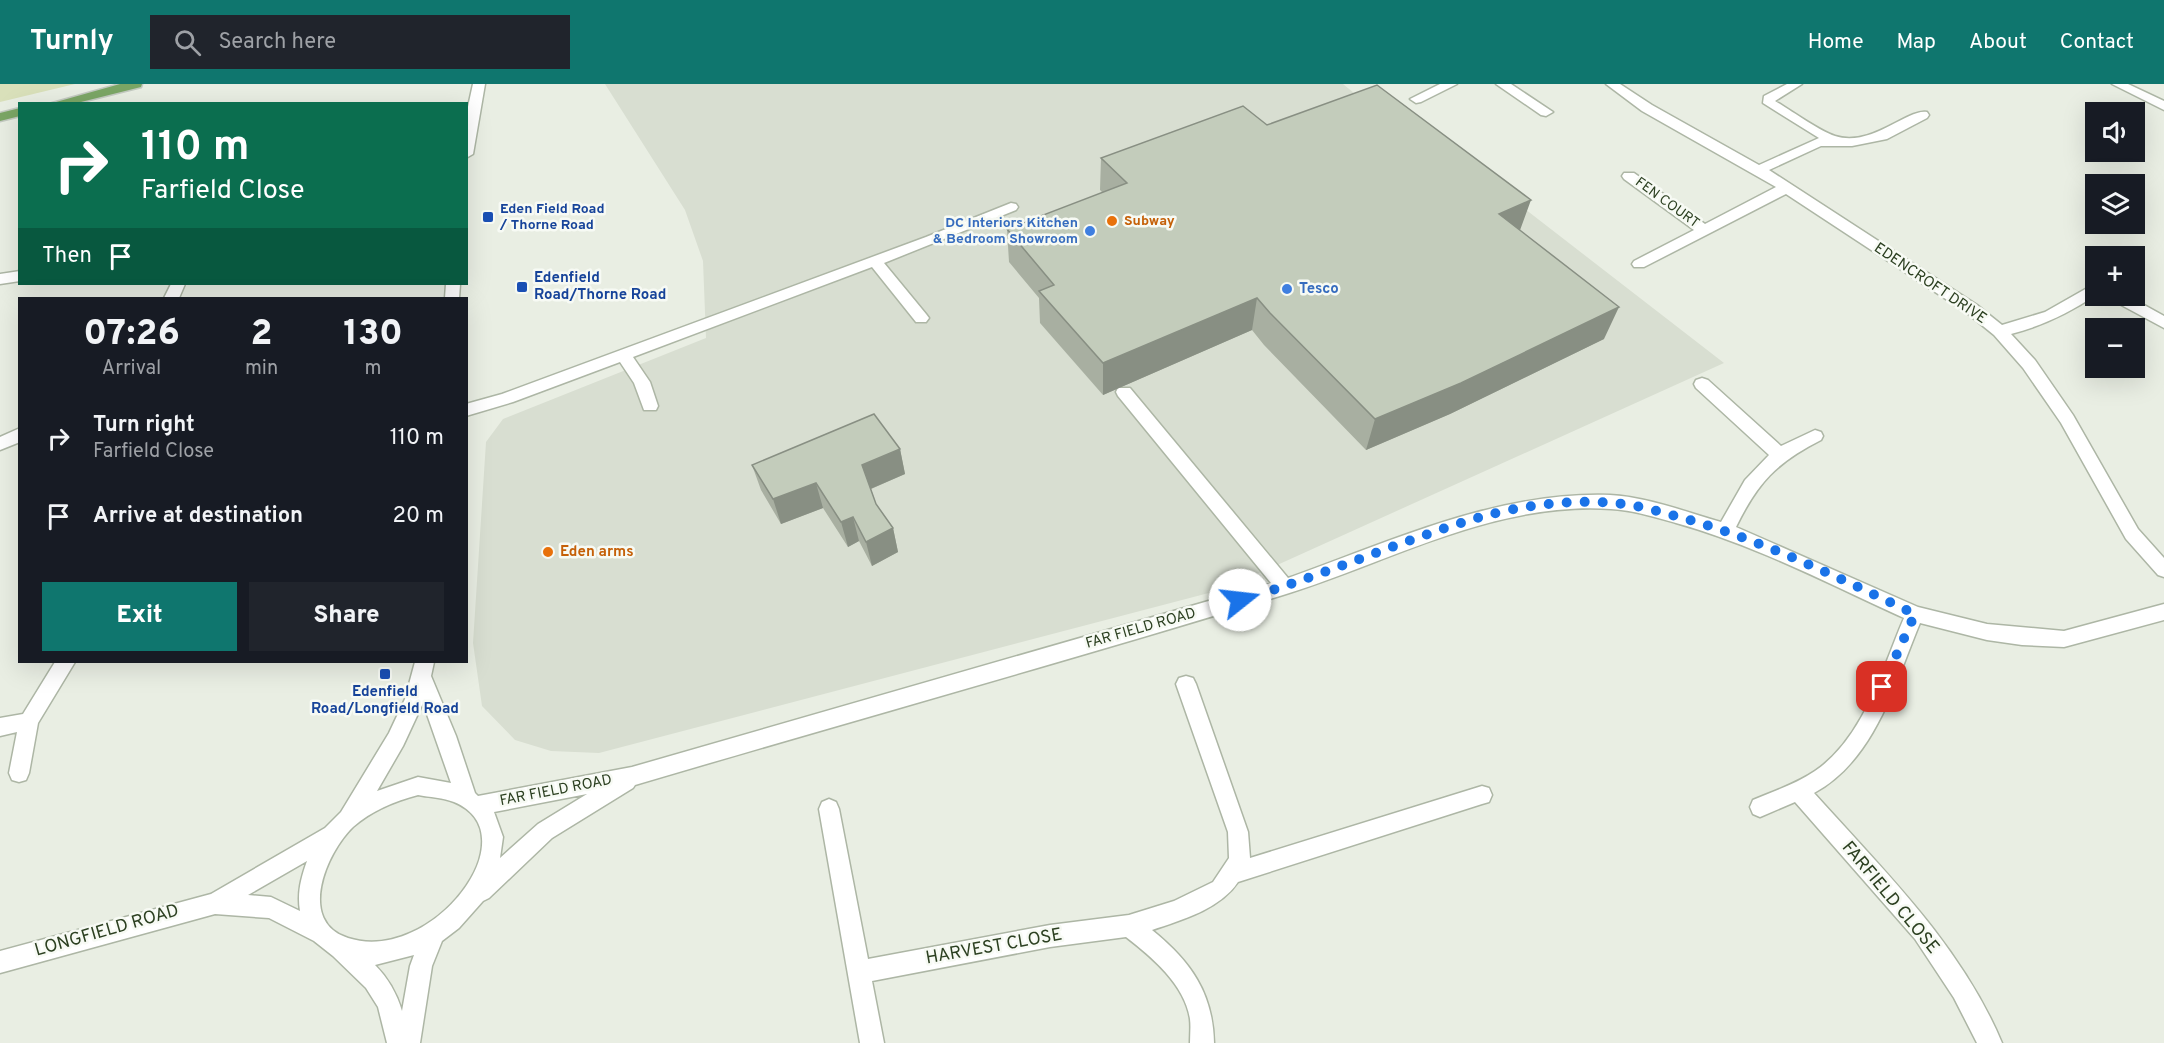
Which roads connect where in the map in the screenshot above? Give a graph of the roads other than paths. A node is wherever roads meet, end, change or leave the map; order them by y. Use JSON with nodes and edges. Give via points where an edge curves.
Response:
{"nodes":[{"id":1,"x":136,"y":84,"type":"edge"},
{"id":2,"x":479,"y":84,"type":"edge"},
{"id":3,"x":1451,"y":84,"type":"edge"},
{"id":4,"x":1502,"y":84,"type":"edge"},
{"id":5,"x":1612,"y":84,"type":"edge"},
{"id":6,"x":1796,"y":84,"type":"edge"},
{"id":7,"x":2118,"y":84,"type":"edge"},
{"id":8,"x":1416,"y":99,"type":"dead end"},
{"id":9,"x":63,"y":102,"type":"edge"},
{"id":10,"x":2164,"y":106,"type":"edge"},
{"id":11,"x":18,"y":112,"type":"edge"},
{"id":12,"x":1546,"y":112,"type":"dead end"},
{"id":13,"x":1922,"y":115,"type":"dead end"},
{"id":14,"x":0,"y":117,"type":"edge"},
{"id":15,"x":1832,"y":140,"type":"junction"},
{"id":16,"x":468,"y":143,"type":"edge"},
{"id":17,"x":1759,"y":170,"type":"junction"},
{"id":18,"x":1629,"y":176,"type":"dead end"},
{"id":19,"x":1786,"y":188,"type":"junction"},
{"id":20,"x":1011,"y":207,"type":"dead end"},
{"id":21,"x":1704,"y":230,"type":"junction"},
{"id":22,"x":875,"y":261,"type":"junction"},
{"id":23,"x":1639,"y":264,"type":"dead end"},
{"id":24,"x":18,"y":276,"type":"edge"},
{"id":25,"x":0,"y":279,"type":"edge"},
{"id":26,"x":2085,"y":295,"type":"edge"},
{"id":27,"x":2134,"y":306,"type":"edge"},
{"id":28,"x":921,"y":318,"type":"dead end"},
{"id":29,"x":2164,"y":323,"type":"edge"},
{"id":30,"x":1999,"y":331,"type":"junction"},
{"id":31,"x":623,"y":355,"type":"junction"},
{"id":32,"x":1702,"y":384,"type":"dead end"},
{"id":33,"x":1124,"y":392,"type":"dead end"},
{"id":34,"x":650,"y":406,"type":"dead end"},
{"id":35,"x":468,"y":409,"type":"edge"},
{"id":36,"x":18,"y":435,"type":"edge"},
{"id":37,"x":1815,"y":436,"type":"dead end"},
{"id":38,"x":0,"y":444,"type":"edge"},
{"id":39,"x":1780,"y":455,"type":"junction"},
{"id":40,"x":1726,"y":530,"type":"junction"},
{"id":41,"x":2164,"y":570,"type":"edge"},
{"id":42,"x":1285,"y":587,"type":"junction"},
{"id":43,"x":2164,"y":612,"type":"edge"},
{"id":44,"x":1915,"y":614,"type":"junction"},
{"id":45,"x":64,"y":663,"type":"edge"},
{"id":46,"x":423,"y":670,"type":"edge"},
{"id":47,"x":1186,"y":684,"type":"dead end"},
{"id":48,"x":29,"y":720,"type":"junction"},
{"id":49,"x":0,"y":727,"type":"edge"},
{"id":50,"x":20,"y":773,"type":"dead end"},
{"id":51,"x":632,"y":776,"type":"junction"},
{"id":52,"x":1798,"y":790,"type":"junction"},
{"id":53,"x":1482,"y":795,"type":"dead end"},
{"id":54,"x":472,"y":800,"type":"junction"},
{"id":55,"x":1760,"y":807,"type":"dead end"},
{"id":56,"x":829,"y":809,"type":"dead end"},
{"id":57,"x":340,"y":827,"type":"junction"},
{"id":58,"x":1231,"y":874,"type":"junction"},
{"id":59,"x":472,"y":901,"type":"junction"},
{"id":60,"x":215,"y":903,"type":"junction"},
{"id":61,"x":1129,"y":926,"type":"junction"},
{"id":62,"x":320,"y":933,"type":"junction"},
{"id":63,"x":433,"y":935,"type":"junction"},
{"id":64,"x":340,"y":948,"type":"junction"},
{"id":65,"x":0,"y":962,"type":"edge"},
{"id":66,"x":859,"y":972,"type":"junction"},
{"id":67,"x":399,"y":1043,"type":"edge"},
{"id":68,"x":408,"y":1043,"type":"edge"},
{"id":69,"x":872,"y":1043,"type":"edge"},
{"id":70,"x":1202,"y":1043,"type":"edge"},
{"id":71,"x":1990,"y":1043,"type":"edge"}],
"edges":[{"from":1,"to":9,"type":"main road"},
{"from":2,"to":16,"type":"street"},
{"from":3,"to":8,"type":"street"},
{"from":4,"to":12,"type":"street"},
{"from":5,"to":17,"type":"street","name":"EDENCROFT DRIVE","via":[[1647,108]]},
{"from":6,"to":15,"type":"street","via":[[1769,99],[1769,103]]},
{"from":7,"to":10,"type":"street"},
{"from":11,"to":14,"type":"main road"},
{"from":13,"to":15,"type":"street","via":[[1882,136],[1852,142]]},
{"from":15,"to":17,"type":"street","via":[[1818,142]]},
{"from":17,"to":19,"type":"street","name":"EDENCROFT DRIVE"},
{"from":18,"to":21,"type":"street","name":"FEN COURT"},
{"from":19,"to":21,"type":"street","name":"FEN COURT"},
{"from":19,"to":30,"type":"street","name":"EDENCROFT DRIVE","via":[[1972,309]]},
{"from":20,"to":22,"type":"street"},
{"from":21,"to":23,"type":"street","name":"FEN COURT"},
{"from":22,"to":28,"type":"street"},
{"from":22,"to":31,"type":"street"},
{"from":24,"to":25,"type":"street"},
{"from":26,"to":30,"type":"street","via":[[2054,315]]},
{"from":27,"to":29,"type":"street"},
{"from":30,"to":41,"type":"street","name":"EDENCROFT DRIVE","via":[[2029,364],[2067,419],[2132,534]]},
{"from":31,"to":34,"type":"street","via":[[642,382]]},
{"from":31,"to":35,"type":"street"},
{"from":32,"to":39,"type":"street"},
{"from":33,"to":42,"type":"street"},
{"from":36,"to":38,"type":"street"},
{"from":37,"to":39,"type":"street"},
{"from":39,"to":40,"type":"street","via":[[1762,468],[1747,487]]},
{"from":40,"to":42,"type":"street","name":"FAR FIELD ROAD","via":[[1612,502],[1524,508],[1477,518]]},
{"from":40,"to":44,"type":"street","name":"FAR FIELD ROAD"},
{"from":42,"to":51,"type":"street","name":"FAR FIELD ROAD"},
{"from":43,"to":44,"type":"street","name":"FAR FIELD ROAD","via":[[2064,639],[1987,632]]},
{"from":44,"to":52,"type":"street","via":[[1860,738],[1829,773]]},
{"from":45,"to":48,"type":"street"},
{"from":46,"to":54,"type":"street"},
{"from":46,"to":57,"type":"street","via":[[386,759]]},
{"from":47,"to":58,"type":"street","name":"HARVEST CLOSE","via":[[1238,832],[1240,860]]},
{"from":48,"to":49,"type":"street"},
{"from":48,"to":50,"type":"street"},
{"from":51,"to":54,"type":"street","name":"FAR FIELD ROAD"},
{"from":51,"to":59,"type":"street","name":"FAR FIELD ROAD","via":[[545,831]]},
{"from":52,"to":55,"type":"street"},
{"from":52,"to":71,"type":"street","name":"FARFIELD CLOSE","via":[[1923,931],[1962,990]]},
{"from":53,"to":58,"type":"street","name":"HARVEST CLOSE"},
{"from":54,"to":57,"type":"street","via":[[443,787],[409,788],[369,804]]},
{"from":54,"to":59,"type":"street","via":[[484,812],[493,836],[493,850]]},
{"from":56,"to":66,"type":"street"},
{"from":57,"to":60,"type":"street","name":"LONGFIELD ROAD"},
{"from":57,"to":62,"type":"street","via":[[322,849],[309,878],[308,906]]},
{"from":58,"to":61,"type":"street","name":"HARVEST CLOSE","via":[[1221,889],[1178,911]]},
{"from":59,"to":63,"type":"street"},
{"from":60,"to":62,"type":"street","name":"LONGFIELD ROAD","via":[[271,908]]},
{"from":60,"to":65,"type":"street","name":"LONGFIELD ROAD"},
{"from":61,"to":66,"type":"street","name":"HARVEST CLOSE","via":[[1050,936]]},
{"from":61,"to":70,"type":"street","via":[[1174,965],[1202,1018]]},
{"from":62,"to":64,"type":"street"},
{"from":63,"to":64,"type":"street","via":[[401,950],[368,955]]},
{"from":63,"to":68,"type":"street","via":[[422,966]]},
{"from":64,"to":67,"type":"street","via":[[374,980],[388,1002]]},
{"from":66,"to":69,"type":"street"}]}
